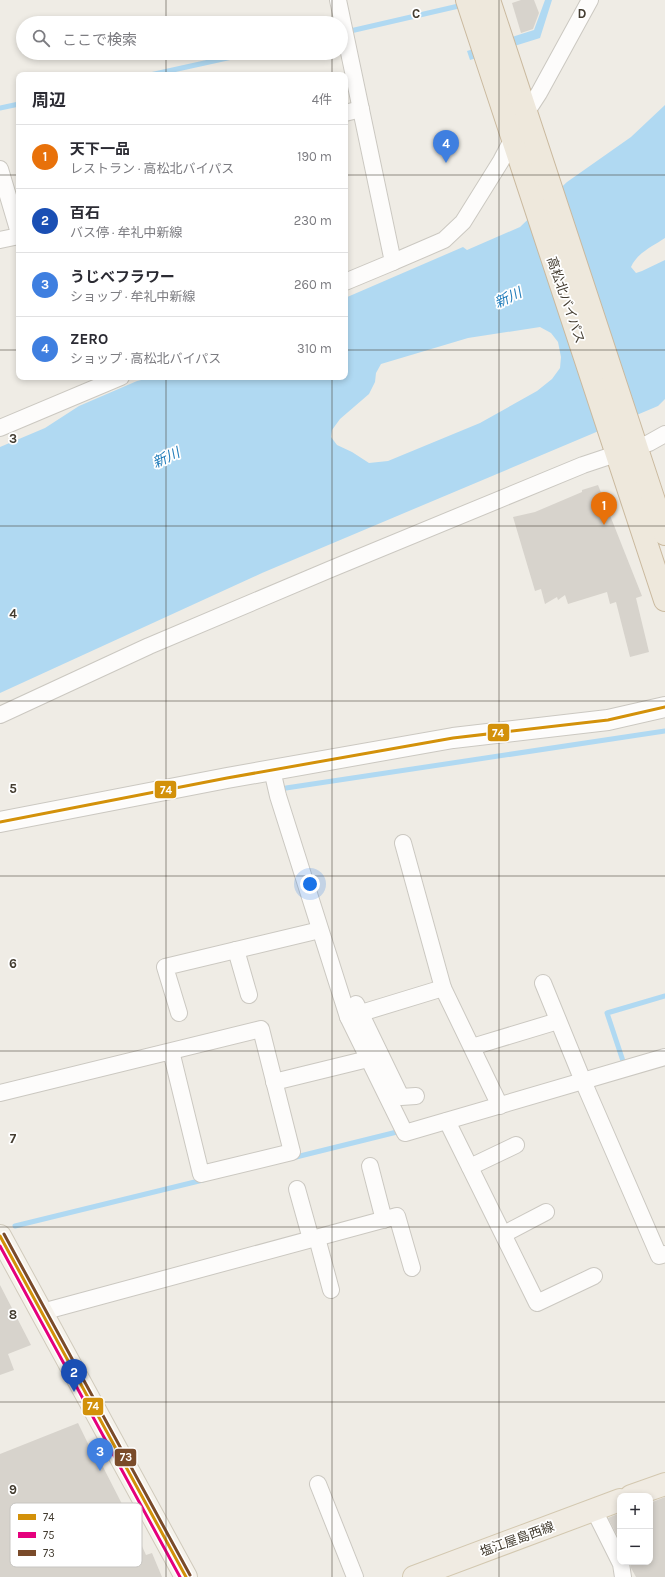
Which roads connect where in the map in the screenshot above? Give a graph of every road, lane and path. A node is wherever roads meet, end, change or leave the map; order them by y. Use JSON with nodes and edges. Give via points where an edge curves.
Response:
{"nodes":[{"id":1,"x":338,"y":0,"type":"edge"},
{"id":2,"x":467,"y":0,"type":"edge"},
{"id":3,"x":489,"y":0,"type":"edge"},
{"id":4,"x":590,"y":0,"type":"edge"},
{"id":5,"x":341,"y":16,"type":"edge"},
{"id":6,"x":348,"y":47,"type":"edge"},
{"id":7,"x":361,"y":109,"type":"junction"},
{"id":8,"x":348,"y":112,"type":"edge"},
{"id":9,"x":528,"y":119,"type":"junction"},
{"id":10,"x":514,"y":145,"type":"junction"},
{"id":11,"x":0,"y":169,"type":"edge"},
{"id":12,"x":16,"y":223,"type":"edge"},
{"id":13,"x":16,"y":237,"type":"edge"},
{"id":14,"x":0,"y":240,"type":"edge"},
{"id":15,"x":393,"y":262,"type":"junction"},
{"id":16,"x":348,"y":281,"type":"edge"},
{"id":17,"x":114,"y":380,"type":"edge"},
{"id":18,"x":0,"y":428,"type":"edge"},
{"id":19,"x":665,"y":434,"type":"edge"},
{"id":20,"x":626,"y":448,"type":"junction"},
{"id":21,"x":665,"y":534,"type":"edge"},
{"id":22,"x":665,"y":600,"type":"edge"},
{"id":23,"x":665,"y":707,"type":"edge"},
{"id":24,"x":0,"y":715,"type":"edge"},
{"id":25,"x":272,"y":770,"type":"junction"},
{"id":26,"x":0,"y":822,"type":"edge"},
{"id":27,"x":403,"y":843,"type":"dead end"},
{"id":28,"x":320,"y":930,"type":"junction"},
{"id":29,"x":236,"y":950,"type":"junction"},
{"id":30,"x":543,"y":983,"type":"dead end"},
{"id":31,"x":443,"y":988,"type":"junction"},
{"id":32,"x":249,"y":995,"type":"dead end"},
{"id":33,"x":354,"y":1010,"type":"junction"},
{"id":34,"x":179,"y":1013,"type":"dead end"},
{"id":35,"x":558,"y":1021,"type":"junction"},
{"id":36,"x":472,"y":1047,"type":"junction"},
{"id":37,"x":171,"y":1051,"type":"junction"},
{"id":38,"x":665,"y":1057,"type":"edge"},
{"id":39,"x":368,"y":1058,"type":"junction"},
{"id":40,"x":583,"y":1081,"type":"junction"},
{"id":41,"x":274,"y":1082,"type":"junction"},
{"id":42,"x":0,"y":1092,"type":"edge"},
{"id":43,"x":416,"y":1096,"type":"dead end"},
{"id":44,"x":500,"y":1106,"type":"junction"},
{"id":45,"x":447,"y":1121,"type":"junction"},
{"id":46,"x":516,"y":1145,"type":"dead end"},
{"id":47,"x":370,"y":1166,"type":"dead end"},
{"id":48,"x":470,"y":1167,"type":"junction"},
{"id":49,"x":297,"y":1189,"type":"dead end"},
{"id":50,"x":546,"y":1212,"type":"dead end"},
{"id":51,"x":384,"y":1220,"type":"junction"},
{"id":52,"x":504,"y":1234,"type":"junction"},
{"id":53,"x":314,"y":1238,"type":"junction"},
{"id":54,"x":1,"y":1241,"type":"edge"},
{"id":55,"x":665,"y":1254,"type":"edge"},
{"id":56,"x":412,"y":1268,"type":"dead end"},
{"id":57,"x":594,"y":1276,"type":"dead end"},
{"id":58,"x":331,"y":1290,"type":"dead end"},
{"id":59,"x":42,"y":1312,"type":"junction"},
{"id":60,"x":318,"y":1484,"type":"dead end"},
{"id":61,"x":665,"y":1484,"type":"edge"},
{"id":62,"x":640,"y":1493,"type":"edge"},
{"id":63,"x":617,"y":1501,"type":"edge"},
{"id":64,"x":594,"y":1510,"type":"junction"},
{"id":65,"x":186,"y":1577,"type":"edge"},
{"id":66,"x":355,"y":1577,"type":"edge"},
{"id":67,"x":414,"y":1577,"type":"edge"},
{"id":68,"x":623,"y":1577,"type":"edge"}],
"edges":[{"from":1,"to":5,"type":"street"},
{"from":2,"to":10,"type":"highway","name":"高松北バイパス"},
{"from":3,"to":9,"type":"highway","name":"高松北バイパス"},
{"from":4,"to":9,"type":"street","via":[[539,93]]},
{"from":6,"to":7,"type":"street"},
{"from":7,"to":8,"type":"street"},
{"from":7,"to":15,"type":"street"},
{"from":9,"to":10,"type":"street"},
{"from":9,"to":20,"type":"highway","name":"高松北バイパス"},
{"from":10,"to":15,"type":"street","via":[[501,161],[463,222],[444,240]]},
{"from":10,"to":20,"type":"highway","name":"高松北バイパス"},
{"from":11,"to":12,"type":"street"},
{"from":13,"to":14,"type":"street"},
{"from":15,"to":16,"type":"street"},
{"from":17,"to":18,"type":"street"},
{"from":19,"to":20,"type":"street","via":[[650,444]]},
{"from":20,"to":21,"type":"highway","name":"高松北バイパス"},
{"from":20,"to":22,"type":"highway","name":"高松北バイパス"},
{"from":20,"to":24,"type":"street","via":[[149,646]]},
{"from":23,"to":25,"type":"street","via":[[608,720],[453,738]]},
{"from":25,"to":26,"type":"street"},
{"from":25,"to":28,"type":"street"},
{"from":27,"to":31,"type":"street"},
{"from":28,"to":29,"type":"street"},
{"from":28,"to":33,"type":"street"},
{"from":29,"to":32,"type":"street"},
{"from":29,"to":34,"type":"street","via":[[165,967]]},
{"from":30,"to":35,"type":"street"},
{"from":31,"to":33,"type":"street"},
{"from":31,"to":36,"type":"street"},
{"from":33,"to":39,"type":"street"},
{"from":33,"to":43,"type":"street","via":[[401,1098]]},
{"from":35,"to":36,"type":"street"},
{"from":35,"to":40,"type":"street"},
{"from":36,"to":44,"type":"street"},
{"from":37,"to":41,"type":"street","via":[[261,1029]]},
{"from":37,"to":41,"type":"street","via":[[201,1174],[292,1152]]},
{"from":37,"to":42,"type":"street"},
{"from":38,"to":40,"type":"street"},
{"from":39,"to":41,"type":"street"},
{"from":39,"to":45,"type":"street","via":[[405,1133]]},
{"from":40,"to":44,"type":"street"},
{"from":40,"to":55,"type":"street","via":[[659,1256]]},
{"from":44,"to":45,"type":"street"},
{"from":45,"to":48,"type":"street"},
{"from":46,"to":48,"type":"street"},
{"from":47,"to":51,"type":"street"},
{"from":48,"to":52,"type":"street"},
{"from":49,"to":53,"type":"street"},
{"from":50,"to":52,"type":"street"},
{"from":51,"to":53,"type":"street"},
{"from":51,"to":56,"type":"street","via":[[397,1216]]},
{"from":52,"to":57,"type":"street","via":[[537,1303]]},
{"from":53,"to":58,"type":"street"},
{"from":53,"to":59,"type":"street"},
{"from":54,"to":59,"type":"main road"},
{"from":59,"to":65,"type":"main road"},
{"from":60,"to":66,"type":"street"},
{"from":61,"to":62,"type":"main road"},
{"from":63,"to":64,"type":"main road","name":"塩江屋島西線"},
{"from":64,"to":67,"type":"main road","name":"塩江屋島西線"},
{"from":64,"to":68,"type":"street","via":[[621,1564]]}]}
